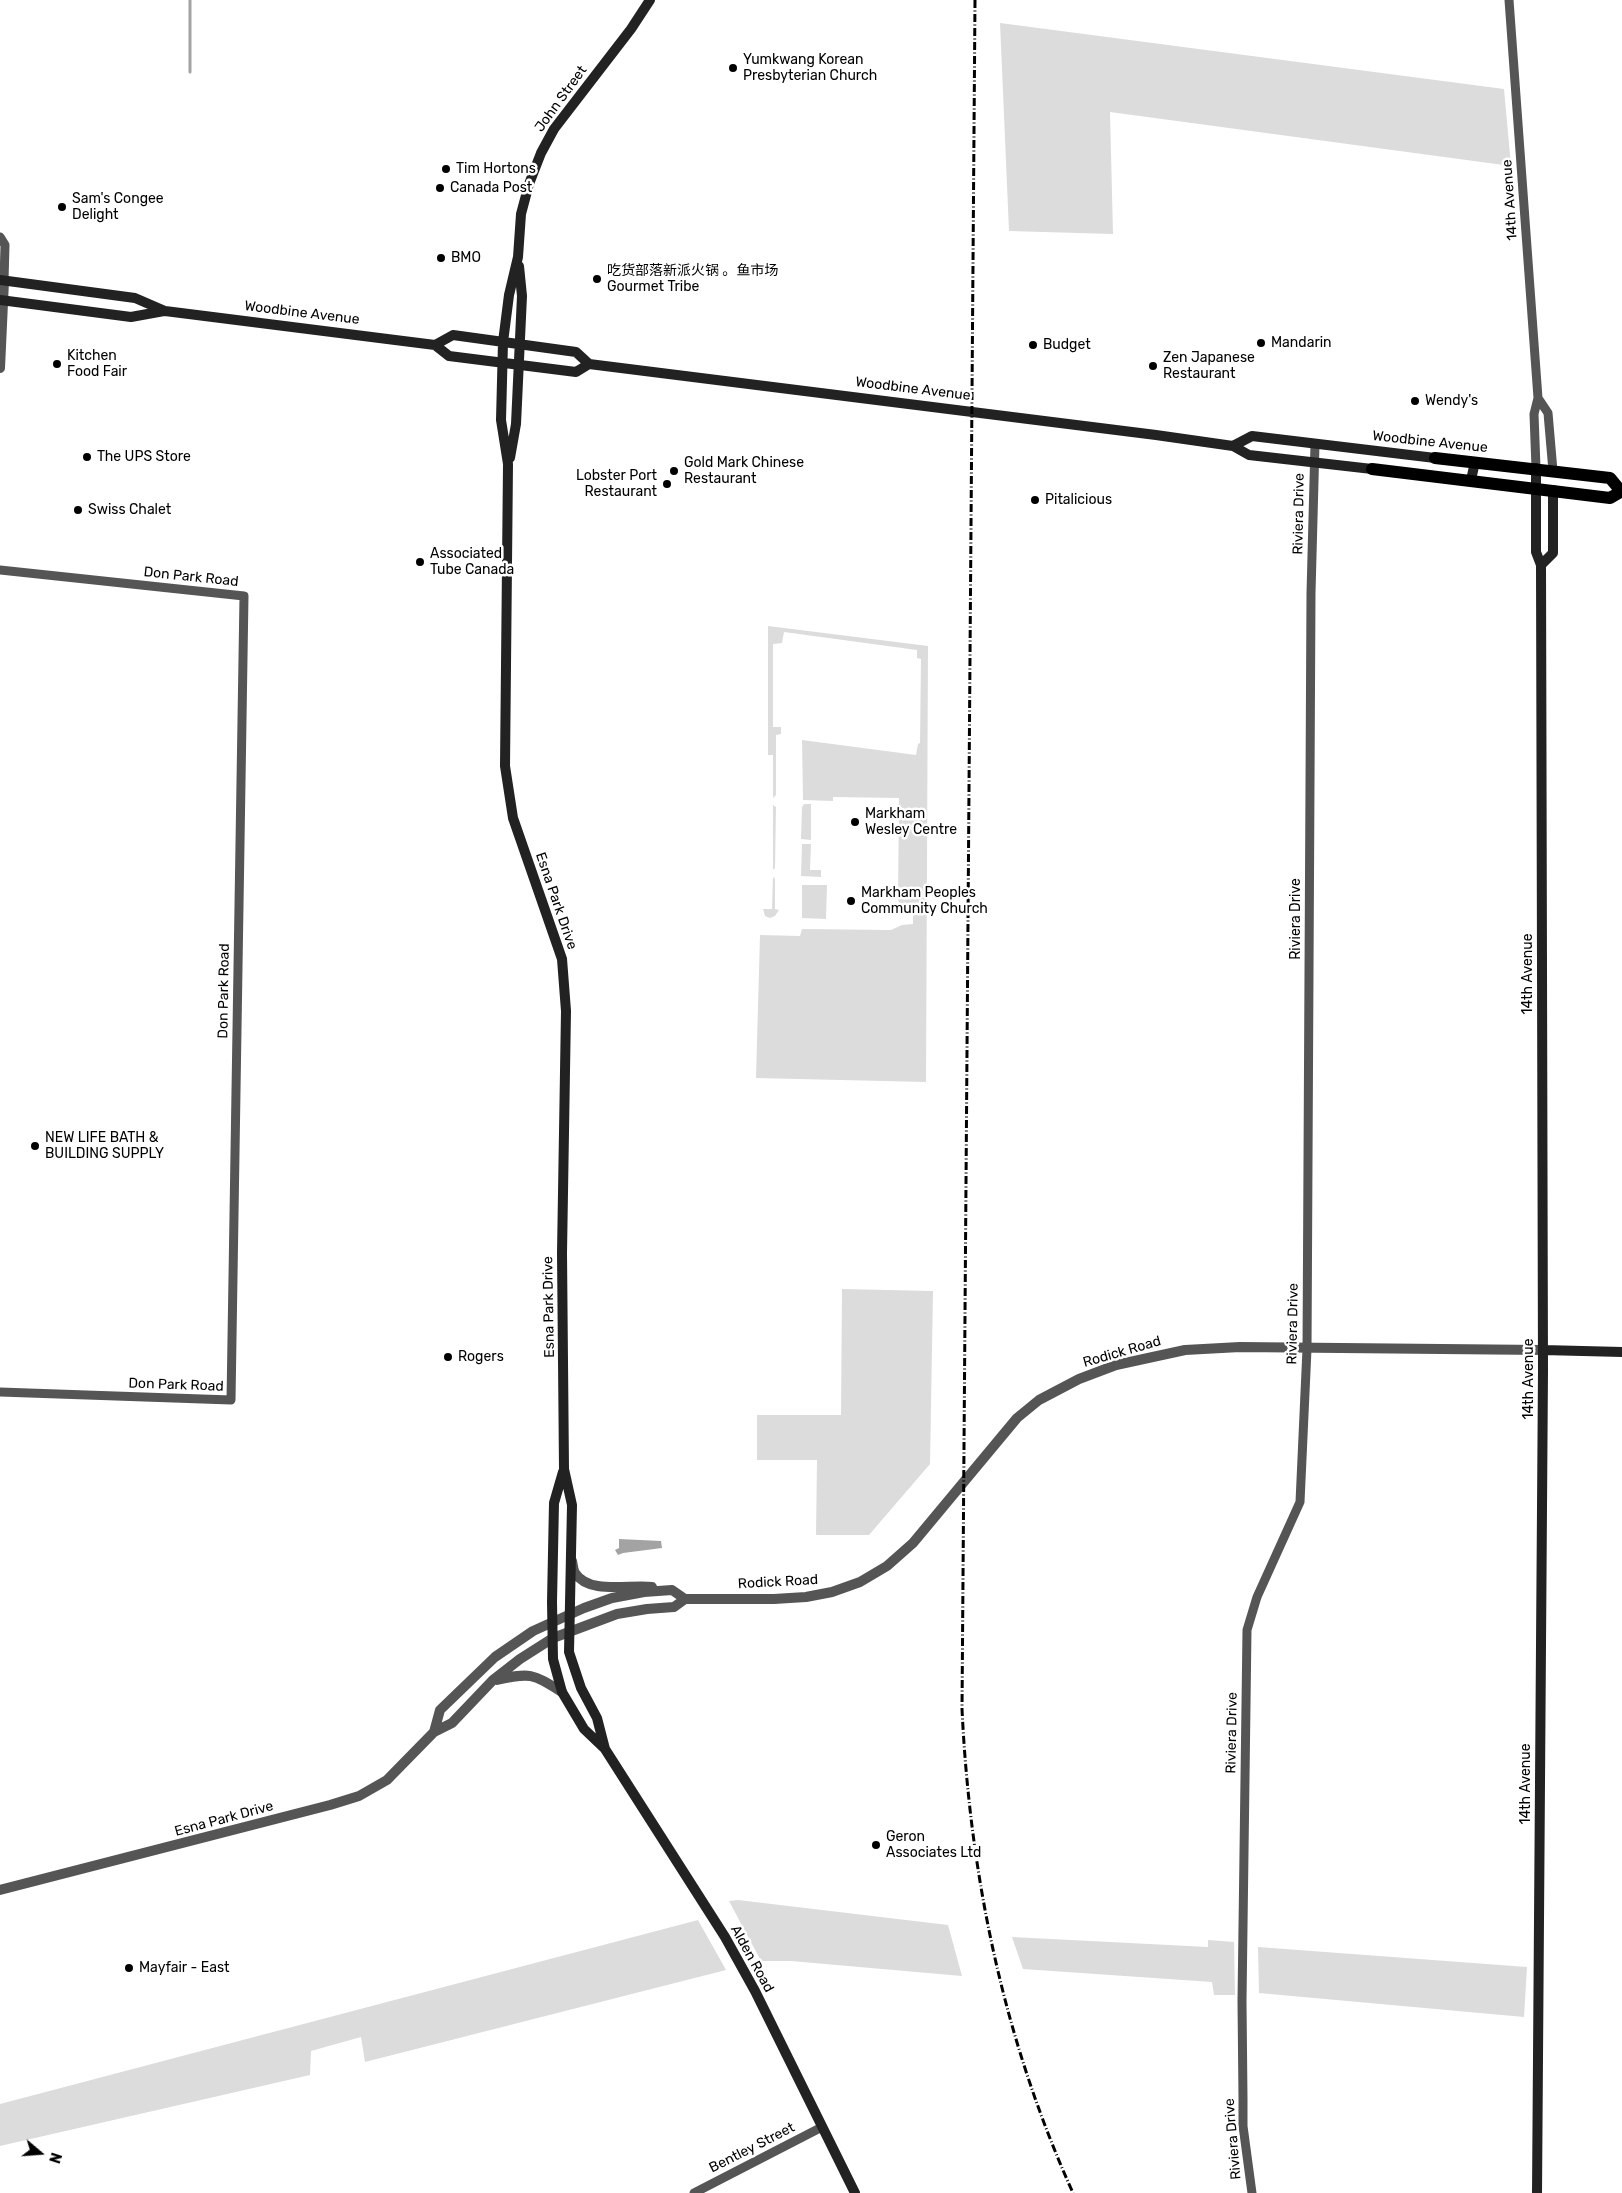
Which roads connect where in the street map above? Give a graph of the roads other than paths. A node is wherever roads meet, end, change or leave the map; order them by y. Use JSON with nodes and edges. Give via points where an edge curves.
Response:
{"nodes":[{"id":1,"x":650,"y":0,"type":"edge"},
{"id":2,"x":1509,"y":0,"type":"edge"},
{"id":3,"x":0,"y":237,"type":"edge"},
{"id":4,"x":518,"y":257,"type":"junction"},
{"id":5,"x":2,"y":280,"type":"edge"},
{"id":6,"x":2,"y":300,"type":"edge"},
{"id":7,"x":165,"y":311,"type":"junction"},
{"id":8,"x":503,"y":342,"type":"junction"},
{"id":9,"x":435,"y":345,"type":"junction"},
{"id":10,"x":520,"y":345,"type":"junction"},
{"id":11,"x":502,"y":364,"type":"junction"},
{"id":12,"x":589,"y":364,"type":"junction"},
{"id":13,"x":518,"y":365,"type":"junction"},
{"id":14,"x":0,"y":368,"type":"edge"},
{"id":15,"x":1538,"y":398,"type":"junction"},
{"id":16,"x":1315,"y":444,"type":"junction"},
{"id":17,"x":1233,"y":446,"type":"junction"},
{"id":18,"x":1435,"y":458,"type":"joint"},
{"id":19,"x":1475,"y":462,"type":"junction"},
{"id":20,"x":1314,"y":463,"type":"junction"},
{"id":21,"x":508,"y":464,"type":"junction"},
{"id":22,"x":1536,"y":468,"type":"junction"},
{"id":23,"x":1372,"y":470,"type":"joint"},
{"id":24,"x":1553,"y":471,"type":"junction"},
{"id":25,"x":1471,"y":480,"type":"junction"},
{"id":26,"x":1536,"y":488,"type":"junction"},
{"id":27,"x":1553,"y":490,"type":"junction"},
{"id":28,"x":1622,"y":491,"type":"edge"},
{"id":29,"x":1541,"y":565,"type":"junction"},
{"id":30,"x":0,"y":570,"type":"edge"},
{"id":31,"x":1307,"y":1349,"type":"junction"},
{"id":32,"x":1543,"y":1350,"type":"junction"},
{"id":33,"x":1622,"y":1352,"type":"edge"},
{"id":34,"x":0,"y":1392,"type":"edge"},
{"id":35,"x":564,"y":1469,"type":"junction"},
{"id":36,"x":570,"y":1554,"type":"junction"},
{"id":37,"x":672,"y":1590,"type":"junction"},
{"id":38,"x":685,"y":1599,"type":"junction"},
{"id":39,"x":569,"y":1615,"type":"junction"},
{"id":40,"x":552,"y":1622,"type":"junction"},
{"id":41,"x":569,"y":1630,"type":"junction"},
{"id":42,"x":552,"y":1638,"type":"junction"},
{"id":43,"x":493,"y":1680,"type":"junction"},
{"id":44,"x":562,"y":1692,"type":"junction"},
{"id":45,"x":434,"y":1732,"type":"junction"},
{"id":46,"x":605,"y":1749,"type":"junction"},
{"id":47,"x":0,"y":1890,"type":"edge"},
{"id":48,"x":822,"y":2127,"type":"junction"},
{"id":49,"x":694,"y":2193,"type":"edge"},
{"id":50,"x":855,"y":2193,"type":"edge"},
{"id":51,"x":1252,"y":2193,"type":"edge"},
{"id":52,"x":1537,"y":2193,"type":"edge"}],
"edges":[{"from":1,"to":4,"type":"main road","name":"John Street","via":[[554,129],[541,153],[521,214]]},
{"from":2,"to":15,"type":"street","name":"14th Avenue"},
{"from":3,"to":5,"type":"street","via":[[4,245]]},
{"from":4,"to":8,"type":"main road","name":"John Street","via":[[508,295]]},
{"from":4,"to":10,"type":"main road","name":"John Street","via":[[522,296]]},
{"from":5,"to":6,"type":"street"},
{"from":5,"to":7,"type":"main road","name":"Woodbine Avenue","via":[[135,298]]},
{"from":6,"to":7,"type":"main road","name":"Woodbine Avenue","via":[[131,317]]},
{"from":6,"to":14,"type":"street"},
{"from":7,"to":9,"type":"main road","name":"Woodbine Avenue"},
{"from":8,"to":9,"type":"main road","name":"Woodbine Avenue","via":[[453,335]]},
{"from":8,"to":10,"type":"main road","name":"Woodbine Avenue"},
{"from":8,"to":11,"type":"main road","name":"John Street"},
{"from":9,"to":11,"type":"main road","name":"Woodbine Avenue","via":[[449,356]]},
{"from":10,"to":12,"type":"main road","name":"Woodbine Avenue","via":[[576,352]]},
{"from":10,"to":13,"type":"main road","name":"John Street"},
{"from":11,"to":13,"type":"main road","name":"Woodbine Avenue"},
{"from":11,"to":21,"type":"main road","name":"Esna Park Drive","via":[[501,420]]},
{"from":12,"to":13,"type":"main road","name":"Woodbine Avenue","via":[[576,372]]},
{"from":12,"to":17,"type":"main road","name":"Woodbine Avenue"},
{"from":13,"to":21,"type":"main road","name":"Esna Park Drive","via":[[516,424]]},
{"from":15,"to":22,"type":"street","name":"14th Avenue","via":[[1534,414]]},
{"from":15,"to":24,"type":"street","name":"14th Avenue","via":[[1548,413]]},
{"from":16,"to":17,"type":"main road","name":"Woodbine Avenue","via":[[1252,436]]},
{"from":16,"to":18,"type":"main road","name":"Woodbine Avenue"},
{"from":16,"to":20,"type":"street","name":"Riviera Drive"},
{"from":17,"to":20,"type":"main road","name":"Woodbine Avenue","via":[[1249,455]]},
{"from":18,"to":19,"type":"main road","name":"Woodbine Avenue"},
{"from":19,"to":22,"type":"main road","name":"Woodbine Avenue"},
{"from":19,"to":25,"type":"main road"},
{"from":20,"to":23,"type":"main road","name":"Woodbine Avenue"},
{"from":20,"to":31,"type":"street","name":"Riviera Drive"},
{"from":21,"to":35,"type":"main road","name":"Esna Park Drive","via":[[505,766],[512,818],[562,959],[566,1011],[562,1253]]},
{"from":22,"to":24,"type":"main road","name":"Woodbine Avenue"},
{"from":22,"to":26,"type":"main road","name":"14th Avenue"},
{"from":23,"to":25,"type":"main road","name":"Woodbine Avenue"},
{"from":24,"to":27,"type":"street","name":"14th Avenue"},
{"from":24,"to":28,"type":"main road","name":"Woodbine Avenue","via":[[1610,478]]},
{"from":25,"to":26,"type":"main road","name":"Woodbine Avenue"},
{"from":26,"to":27,"type":"main road","name":"Woodbine Avenue"},
{"from":26,"to":29,"type":"main road","name":"14th Avenue","via":[[1536,552]]},
{"from":27,"to":28,"type":"main road","name":"Woodbine Avenue","via":[[1610,498]]},
{"from":27,"to":29,"type":"main road","name":"14th Avenue","via":[[1553,553]]},
{"from":29,"to":32,"type":"main road","name":"14th Avenue"},
{"from":30,"to":34,"type":"street","name":"Don Park Road","via":[[244,596],[231,1400]]},
{"from":31,"to":32,"type":"street","name":"Rodick Road"},
{"from":31,"to":38,"type":"street","name":"Rodick Road","via":[[1240,1347],[1185,1350],[1116,1365],[1079,1378],[1039,1400],[1017,1418],[902,1553],[860,1582],[806,1597]]},
{"from":31,"to":51,"type":"street","name":"Riviera Drive","via":[[1300,1502],[1247,1630],[1243,2126]]},
{"from":32,"to":33,"type":"main road","name":"Rodick Road"},
{"from":32,"to":52,"type":"main road","name":"14th Avenue"},
{"from":35,"to":36,"type":"main road","name":"Esna Park Drive","via":[[572,1505]]},
{"from":35,"to":40,"type":"main road","name":"Esna Park Drive","via":[[554,1503]]},
{"from":36,"to":37,"type":"street","via":[[575,1573],[587,1583],[604,1588],[640,1586]]},
{"from":36,"to":39,"type":"main road","name":"Esna Park Drive"},
{"from":37,"to":38,"type":"street"},
{"from":37,"to":39,"type":"street","via":[[612,1598]]},
{"from":38,"to":41,"type":"street","name":"Rodick Road","via":[[674,1607],[618,1614]]},
{"from":39,"to":40,"type":"street","name":"Esna Park Drive"},
{"from":39,"to":41,"type":"main road","name":"Esna Park Drive"},
{"from":40,"to":42,"type":"main road","name":"Alden Road"},
{"from":40,"to":45,"type":"street","name":"Esna Park Drive","via":[[514,1643],[479,1671],[440,1710]]},
{"from":41,"to":42,"type":"street","name":"Esna Park Drive"},
{"from":41,"to":46,"type":"main road","name":"Alden Road","via":[[569,1652],[581,1688],[597,1718]]},
{"from":42,"to":43,"type":"street","name":"Esna Park Drive"},
{"from":42,"to":44,"type":"main road","name":"Alden Road","via":[[553,1659]]},
{"from":43,"to":44,"type":"street","via":[[521,1674],[535,1675]]},
{"from":43,"to":45,"type":"street","name":"Esna Park Drive","via":[[452,1723]]},
{"from":44,"to":46,"type":"main road","name":"Alden Road","via":[[584,1729]]},
{"from":45,"to":47,"type":"street","name":"Esna Park Drive","via":[[388,1780],[359,1796]]},
{"from":46,"to":48,"type":"main road","name":"Alden Road","via":[[725,1937],[756,1991]]},
{"from":48,"to":49,"type":"street","name":"Bentley Street"},
{"from":48,"to":50,"type":"main road","name":"Alden Road"}]}
